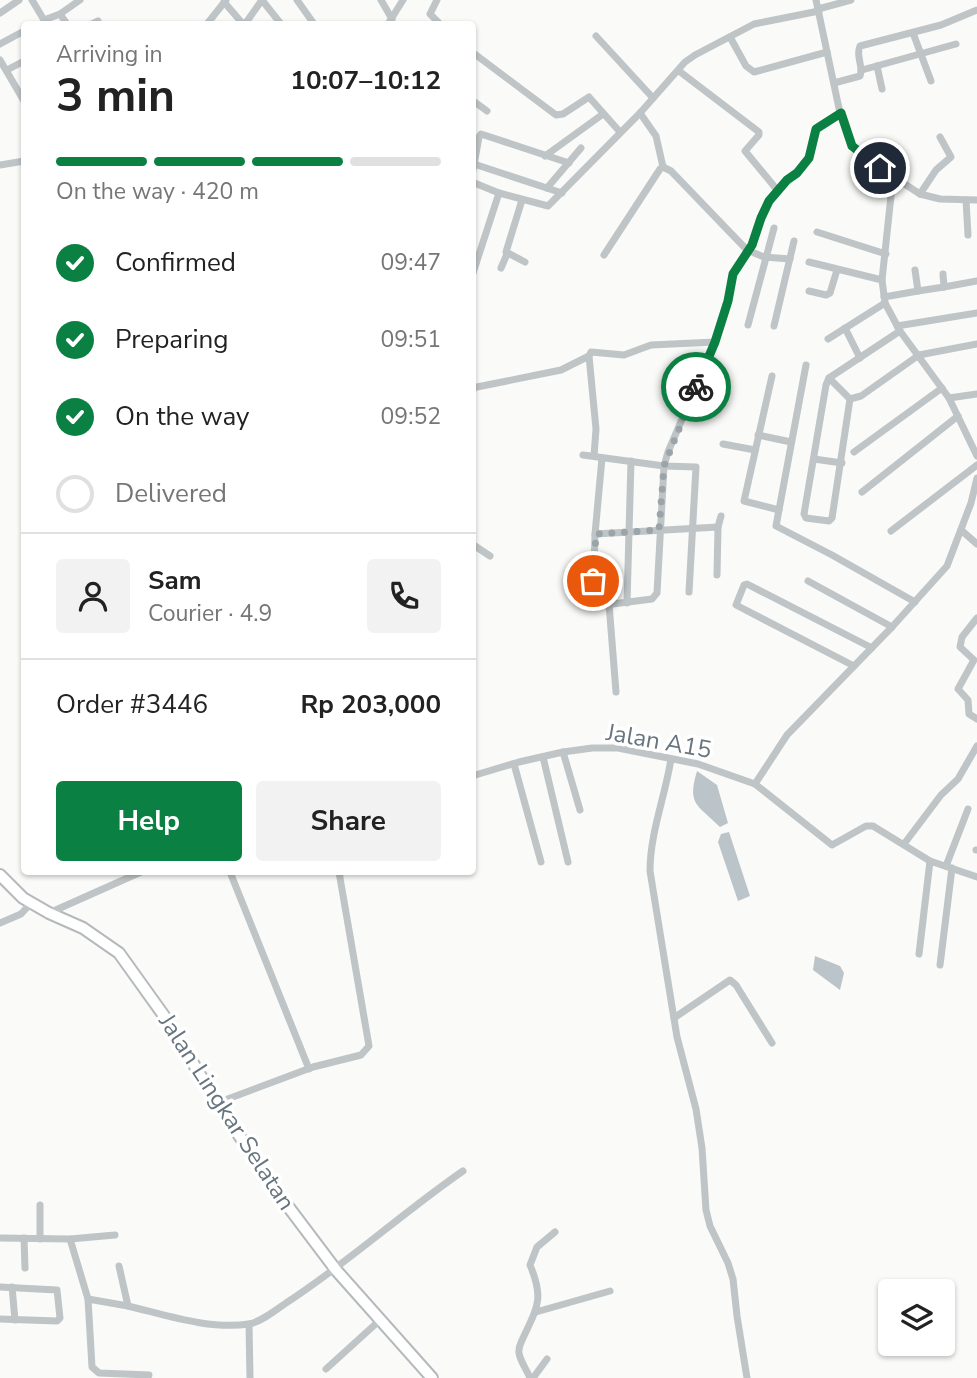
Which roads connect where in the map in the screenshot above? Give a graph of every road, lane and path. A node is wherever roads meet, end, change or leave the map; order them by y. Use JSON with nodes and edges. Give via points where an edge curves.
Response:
{"nodes":[{"id":1,"x":1,"y":0,"type":"edge"},
{"id":2,"x":19,"y":0,"type":"edge"},
{"id":3,"x":32,"y":0,"type":"edge"},
{"id":4,"x":80,"y":0,"type":"edge"},
{"id":5,"x":262,"y":0,"type":"edge"},
{"id":6,"x":297,"y":0,"type":"edge"},
{"id":7,"x":381,"y":0,"type":"edge"},
{"id":8,"x":403,"y":0,"type":"edge"},
{"id":9,"x":437,"y":0,"type":"edge"},
{"id":10,"x":816,"y":0,"type":"edge"},
{"id":11,"x":851,"y":0,"type":"edge"},
{"id":12,"x":225,"y":1,"type":"edge"},
{"id":13,"x":818,"y":10,"type":"junction"},
{"id":14,"x":977,"y":10,"type":"edge"},
{"id":15,"x":3,"y":11,"type":"edge"},
{"id":16,"x":60,"y":14,"type":"junction"},
{"id":17,"x":44,"y":20,"type":"joint"},
{"id":18,"x":65,"y":21,"type":"edge"},
{"id":19,"x":209,"y":21,"type":"edge"},
{"id":20,"x":242,"y":21,"type":"edge"},
{"id":21,"x":246,"y":21,"type":"edge"},
{"id":22,"x":279,"y":21,"type":"edge"},
{"id":23,"x":312,"y":21,"type":"edge"},
{"id":24,"x":390,"y":21,"type":"edge"},
{"id":25,"x":391,"y":21,"type":"edge"},
{"id":26,"x":437,"y":21,"type":"edge"},
{"id":27,"x":21,"y":33,"type":"edge"},
{"id":28,"x":913,"y":33,"type":"junction"},
{"id":29,"x":596,"y":36,"type":"dead end"},
{"id":30,"x":730,"y":37,"type":"junction"},
{"id":31,"x":0,"y":44,"type":"edge"},
{"id":32,"x":956,"y":44,"type":"dead end"},
{"id":33,"x":827,"y":52,"type":"junction"},
{"id":34,"x":476,"y":55,"type":"edge"},
{"id":35,"x":922,"y":55,"type":"junction"},
{"id":36,"x":0,"y":60,"type":"edge"},
{"id":37,"x":21,"y":62,"type":"edge"},
{"id":38,"x":877,"y":66,"type":"junction"},
{"id":39,"x":6,"y":70,"type":"junction"},
{"id":40,"x":862,"y":70,"type":"junction"},
{"id":41,"x":679,"y":71,"type":"junction"},
{"id":42,"x":931,"y":81,"type":"dead end"},
{"id":43,"x":834,"y":83,"type":"junction"},
{"id":44,"x":882,"y":89,"type":"dead end"},
{"id":45,"x":21,"y":96,"type":"edge"},
{"id":46,"x":653,"y":98,"type":"junction"},
{"id":47,"x":476,"y":103,"type":"edge"},
{"id":48,"x":487,"y":111,"type":"dead end"},
{"id":49,"x":640,"y":113,"type":"junction"},
{"id":50,"x":841,"y":113,"type":"junction"},
{"id":51,"x":603,"y":114,"type":"junction"},
{"id":52,"x":620,"y":132,"type":"junction"},
{"id":53,"x":940,"y":137,"type":"dead end"},
{"id":54,"x":581,"y":148,"type":"dead end"},
{"id":55,"x":476,"y":153,"type":"edge"},
{"id":56,"x":545,"y":156,"type":"junction"},
{"id":57,"x":21,"y":162,"type":"edge"},
{"id":58,"x":569,"y":163,"type":"junction"},
{"id":59,"x":0,"y":165,"type":"edge"},
{"id":60,"x":476,"y":165,"type":"edge"},
{"id":61,"x":663,"y":167,"type":"junction"},
{"id":62,"x":893,"y":177,"type":"junction"},
{"id":63,"x":476,"y":184,"type":"edge"},
{"id":64,"x":547,"y":188,"type":"junction"},
{"id":65,"x":778,"y":191,"type":"junction"},
{"id":66,"x":499,"y":193,"type":"junction"},
{"id":67,"x":562,"y":193,"type":"junction"},
{"id":68,"x":920,"y":194,"type":"junction"},
{"id":69,"x":522,"y":200,"type":"junction"},
{"id":70,"x":966,"y":200,"type":"junction"},
{"id":71,"x":977,"y":200,"type":"edge"},
{"id":72,"x":774,"y":228,"type":"dead end"},
{"id":73,"x":817,"y":232,"type":"dead end"},
{"id":74,"x":968,"y":235,"type":"dead end"},
{"id":75,"x":794,"y":241,"type":"dead end"},
{"id":76,"x":747,"y":250,"type":"junction"},
{"id":77,"x":507,"y":254,"type":"junction"},
{"id":78,"x":886,"y":254,"type":"junction"},
{"id":79,"x":604,"y":255,"type":"dead end"},
{"id":80,"x":764,"y":257,"type":"junction"},
{"id":81,"x":790,"y":259,"type":"junction"},
{"id":82,"x":525,"y":262,"type":"dead end"},
{"id":83,"x":808,"y":262,"type":"dead end"},
{"id":84,"x":476,"y":264,"type":"edge"},
{"id":85,"x":501,"y":268,"type":"dead end"},
{"id":86,"x":836,"y":270,"type":"junction"},
{"id":87,"x":915,"y":270,"type":"dead end"},
{"id":88,"x":943,"y":274,"type":"dead end"},
{"id":89,"x":882,"y":280,"type":"junction"},
{"id":90,"x":977,"y":281,"type":"edge"},
{"id":91,"x":944,"y":287,"type":"junction"},
{"id":92,"x":809,"y":291,"type":"dead end"},
{"id":93,"x":918,"y":291,"type":"junction"},
{"id":94,"x":885,"y":300,"type":"junction"},
{"id":95,"x":977,"y":313,"type":"edge"},
{"id":96,"x":748,"y":325,"type":"dead end"},
{"id":97,"x":774,"y":326,"type":"dead end"},
{"id":98,"x":845,"y":328,"type":"junction"},
{"id":99,"x":899,"y":329,"type":"junction"},
{"id":100,"x":828,"y":339,"type":"dead end"},
{"id":101,"x":715,"y":342,"type":"junction"},
{"id":102,"x":977,"y":344,"type":"edge"},
{"id":103,"x":589,"y":355,"type":"junction"},
{"id":104,"x":919,"y":355,"type":"junction"},
{"id":105,"x":860,"y":358,"type":"junction"},
{"id":106,"x":806,"y":365,"type":"dead end"},
{"id":107,"x":772,"y":376,"type":"dead end"},
{"id":108,"x":830,"y":378,"type":"junction"},
{"id":109,"x":476,"y":387,"type":"edge"},
{"id":110,"x":942,"y":388,"type":"junction"},
{"id":111,"x":977,"y":394,"type":"edge"},
{"id":112,"x":949,"y":398,"type":"junction"},
{"id":113,"x":850,"y":399,"type":"junction"},
{"id":114,"x":958,"y":416,"type":"junction"},
{"id":115,"x":758,"y":435,"type":"junction"},
{"id":116,"x":973,"y":435,"type":"edge"},
{"id":117,"x":792,"y":442,"type":"junction"},
{"id":118,"x":723,"y":444,"type":"dead end"},
{"id":119,"x":755,"y":450,"type":"junction"},
{"id":120,"x":854,"y":453,"type":"dead end"},
{"id":121,"x":583,"y":455,"type":"dead end"},
{"id":122,"x":977,"y":456,"type":"edge"},
{"id":123,"x":598,"y":457,"type":"junction"},
{"id":124,"x":814,"y":459,"type":"junction"},
{"id":125,"x":631,"y":461,"type":"junction"},
{"id":126,"x":842,"y":463,"type":"junction"},
{"id":127,"x":977,"y":465,"type":"edge"},
{"id":128,"x":664,"y":466,"type":"junction"},
{"id":129,"x":977,"y":478,"type":"edge"},
{"id":130,"x":862,"y":492,"type":"dead end"},
{"id":131,"x":779,"y":510,"type":"junction"},
{"id":132,"x":721,"y":516,"type":"dead end"},
{"id":133,"x":718,"y":527,"type":"junction"},
{"id":134,"x":691,"y":528,"type":"junction"},
{"id":135,"x":659,"y":530,"type":"junction"},
{"id":136,"x":961,"y":530,"type":"junction"},
{"id":137,"x":891,"y":531,"type":"dead end"},
{"id":138,"x":628,"y":532,"type":"junction"},
{"id":139,"x":596,"y":534,"type":"junction"},
{"id":140,"x":977,"y":544,"type":"edge"},
{"id":141,"x":476,"y":547,"type":"edge"},
{"id":142,"x":490,"y":556,"type":"dead end"},
{"id":143,"x":717,"y":575,"type":"dead end"},
{"id":144,"x":808,"y":581,"type":"dead end"},
{"id":145,"x":689,"y":592,"type":"dead end"},
{"id":146,"x":915,"y":602,"type":"junction"},
{"id":147,"x":627,"y":603,"type":"junction"},
{"id":148,"x":609,"y":604,"type":"junction"},
{"id":149,"x":977,"y":618,"type":"edge"},
{"id":150,"x":892,"y":627,"type":"junction"},
{"id":151,"x":872,"y":648,"type":"junction"},
{"id":152,"x":854,"y":666,"type":"junction"},
{"id":153,"x":616,"y":692,"type":"dead end"},
{"id":154,"x":977,"y":719,"type":"edge"},
{"id":155,"x":977,"y":746,"type":"edge"},
{"id":156,"x":564,"y":752,"type":"junction"},
{"id":157,"x":543,"y":757,"type":"junction"},
{"id":158,"x":671,"y":759,"type":"junction"},
{"id":159,"x":514,"y":764,"type":"junction"},
{"id":160,"x":476,"y":775,"type":"edge"},
{"id":161,"x":755,"y":784,"type":"junction"},
{"id":162,"x":968,"y":809,"type":"dead end"},
{"id":163,"x":580,"y":810,"type":"dead end"},
{"id":164,"x":904,"y":844,"type":"junction"},
{"id":165,"x":930,"y":861,"type":"junction"},
{"id":166,"x":541,"y":862,"type":"dead end"},
{"id":167,"x":568,"y":862,"type":"dead end"},
{"id":168,"x":949,"y":867,"type":"junction"},
{"id":169,"x":0,"y":875,"type":"edge"},
{"id":170,"x":134,"y":875,"type":"edge"},
{"id":171,"x":231,"y":875,"type":"edge"},
{"id":172,"x":340,"y":875,"type":"edge"},
{"id":173,"x":977,"y":877,"type":"edge"},
{"id":174,"x":30,"y":903,"type":"junction"},
{"id":175,"x":48,"y":913,"type":"junction"},
{"id":176,"x":0,"y":923,"type":"edge"},
{"id":177,"x":919,"y":954,"type":"dead end"},
{"id":178,"x":940,"y":965,"type":"dead end"},
{"id":179,"x":674,"y":1018,"type":"junction"},
{"id":180,"x":772,"y":1043,"type":"dead end"},
{"id":181,"x":309,"y":1069,"type":"junction"},
{"id":182,"x":217,"y":1103,"type":"junction"},
{"id":183,"x":463,"y":1171,"type":"dead end"},
{"id":184,"x":40,"y":1205,"type":"dead end"},
{"id":185,"x":555,"y":1233,"type":"dead end"},
{"id":186,"x":115,"y":1236,"type":"dead end"},
{"id":187,"x":0,"y":1238,"type":"edge"},
{"id":188,"x":24,"y":1238,"type":"junction"},
{"id":189,"x":40,"y":1239,"type":"junction"},
{"id":190,"x":70,"y":1239,"type":"junction"},
{"id":191,"x":119,"y":1266,"type":"dead end"},
{"id":192,"x":24,"y":1268,"type":"dead end"},
{"id":193,"x":336,"y":1270,"type":"junction"},
{"id":194,"x":0,"y":1287,"type":"edge"},
{"id":195,"x":12,"y":1287,"type":"junction"},
{"id":196,"x":610,"y":1292,"type":"dead end"},
{"id":197,"x":88,"y":1299,"type":"junction"},
{"id":198,"x":128,"y":1306,"type":"junction"},
{"id":199,"x":536,"y":1312,"type":"junction"},
{"id":200,"x":0,"y":1319,"type":"edge"},
{"id":201,"x":15,"y":1320,"type":"junction"},
{"id":202,"x":380,"y":1320,"type":"junction"},
{"id":203,"x":248,"y":1324,"type":"junction"},
{"id":204,"x":547,"y":1359,"type":"dead end"},
{"id":205,"x":326,"y":1368,"type":"dead end"},
{"id":206,"x":149,"y":1375,"type":"dead end"},
{"id":207,"x":250,"y":1378,"type":"edge"},
{"id":208,"x":432,"y":1378,"type":"edge"},
{"id":209,"x":532,"y":1378,"type":"edge"},
{"id":210,"x":747,"y":1378,"type":"edge"}],
"edges":[{"from":1,"to":15,"type":"street"},
{"from":2,"to":15,"type":"street"},
{"from":3,"to":17,"type":"street"},
{"from":4,"to":16,"type":"street"},
{"from":5,"to":21,"type":"street"},
{"from":5,"to":22,"type":"street"},
{"from":6,"to":23,"type":"street"},
{"from":7,"to":24,"type":"street"},
{"from":8,"to":25,"type":"street"},
{"from":9,"to":26,"type":"street","via":[[430,14]]},
{"from":10,"to":13,"type":"street"},
{"from":11,"to":13,"type":"street"},
{"from":12,"to":19,"type":"street"},
{"from":12,"to":20,"type":"street"},
{"from":13,"to":30,"type":"street","via":[[764,21]]},
{"from":13,"to":33,"type":"street"},
{"from":14,"to":28,"type":"street"},
{"from":16,"to":17,"type":"street"},
{"from":16,"to":18,"type":"street"},
{"from":27,"to":31,"type":"street"},
{"from":28,"to":35,"type":"street"},
{"from":28,"to":40,"type":"street","via":[[860,46]]},
{"from":29,"to":46,"type":"street"},
{"from":30,"to":33,"type":"street","via":[[754,72]]},
{"from":30,"to":41,"type":"street","via":[[695,55]]},
{"from":32,"to":35,"type":"street"},
{"from":33,"to":43,"type":"street"},
{"from":34,"to":51,"type":"street","via":[[556,115],[587,96]]},
{"from":35,"to":38,"type":"street"},
{"from":35,"to":42,"type":"street"},
{"from":36,"to":39,"type":"street"},
{"from":37,"to":39,"type":"street"},
{"from":38,"to":40,"type":"street"},
{"from":38,"to":44,"type":"street"},
{"from":39,"to":45,"type":"street"},
{"from":40,"to":43,"type":"street","via":[[858,78]]},
{"from":41,"to":46,"type":"street"},
{"from":41,"to":65,"type":"street","via":[[759,132],[745,153]]},
{"from":43,"to":50,"type":"street"},
{"from":46,"to":49,"type":"street"},
{"from":47,"to":48,"type":"street"},
{"from":49,"to":52,"type":"street"},
{"from":49,"to":61,"type":"street","via":[[656,136]]},
{"from":50,"to":62,"type":"street","via":[[852,146]]},
{"from":50,"to":65,"type":"street","via":[[816,129],[809,158]]},
{"from":51,"to":52,"type":"street"},
{"from":51,"to":56,"type":"street"},
{"from":52,"to":67,"type":"street"},
{"from":53,"to":68,"type":"street","via":[[951,157]]},
{"from":54,"to":58,"type":"street"},
{"from":55,"to":56,"type":"street","via":[[481,134]]},
{"from":56,"to":58,"type":"street"},
{"from":57,"to":59,"type":"street"},
{"from":58,"to":64,"type":"street"},
{"from":60,"to":64,"type":"street"},
{"from":61,"to":76,"type":"street"},
{"from":61,"to":79,"type":"street"},
{"from":62,"to":68,"type":"street"},
{"from":62,"to":78,"type":"street"},
{"from":63,"to":66,"type":"street"},
{"from":64,"to":67,"type":"street"},
{"from":65,"to":76,"type":"street"},
{"from":66,"to":69,"type":"street"},
{"from":66,"to":84,"type":"street"},
{"from":67,"to":69,"type":"street","via":[[548,206]]},
{"from":68,"to":70,"type":"street"},
{"from":69,"to":77,"type":"street"},
{"from":70,"to":71,"type":"street"},
{"from":70,"to":74,"type":"street"},
{"from":72,"to":80,"type":"street"},
{"from":73,"to":78,"type":"street"},
{"from":75,"to":81,"type":"street"},
{"from":76,"to":80,"type":"street"},
{"from":76,"to":101,"type":"street","via":[[733,274]]},
{"from":77,"to":82,"type":"street"},
{"from":77,"to":85,"type":"street"},
{"from":78,"to":89,"type":"street"},
{"from":80,"to":81,"type":"street"},
{"from":80,"to":96,"type":"street"},
{"from":81,"to":97,"type":"street"},
{"from":83,"to":86,"type":"street"},
{"from":86,"to":89,"type":"street"},
{"from":86,"to":92,"type":"street","via":[[830,293]]},
{"from":87,"to":93,"type":"street"},
{"from":88,"to":91,"type":"street"},
{"from":89,"to":94,"type":"street"},
{"from":90,"to":91,"type":"street"},
{"from":91,"to":93,"type":"street"},
{"from":93,"to":94,"type":"street"},
{"from":94,"to":98,"type":"street"},
{"from":94,"to":99,"type":"street"},
{"from":95,"to":99,"type":"street"},
{"from":98,"to":100,"type":"street"},
{"from":98,"to":105,"type":"street"},
{"from":99,"to":104,"type":"street"},
{"from":99,"to":105,"type":"street"},
{"from":101,"to":103,"type":"street","via":[[651,345],[624,355],[592,351]]},
{"from":101,"to":128,"type":"street"},
{"from":102,"to":104,"type":"street"},
{"from":103,"to":109,"type":"street","via":[[561,370]]},
{"from":103,"to":123,"type":"street"},
{"from":104,"to":110,"type":"street"},
{"from":104,"to":113,"type":"street"},
{"from":105,"to":108,"type":"street"},
{"from":106,"to":117,"type":"street"},
{"from":107,"to":115,"type":"street"},
{"from":108,"to":113,"type":"street"},
{"from":108,"to":124,"type":"street"},
{"from":110,"to":112,"type":"street"},
{"from":110,"to":120,"type":"street"},
{"from":111,"to":112,"type":"street"},
{"from":112,"to":114,"type":"street"},
{"from":113,"to":126,"type":"street"},
{"from":114,"to":116,"type":"street"},
{"from":114,"to":130,"type":"street"},
{"from":115,"to":117,"type":"street"},
{"from":115,"to":119,"type":"street"},
{"from":116,"to":122,"type":"street"},
{"from":117,"to":131,"type":"street"},
{"from":118,"to":119,"type":"street"},
{"from":119,"to":131,"type":"street","via":[[744,501]]},
{"from":121,"to":123,"type":"street"},
{"from":123,"to":125,"type":"street"},
{"from":123,"to":139,"type":"street"},
{"from":124,"to":126,"type":"street"},
{"from":124,"to":126,"type":"street","via":[[806,519],[831,520]]},
{"from":125,"to":128,"type":"street"},
{"from":125,"to":138,"type":"street"},
{"from":127,"to":137,"type":"street"},
{"from":128,"to":134,"type":"street","via":[[697,469]]},
{"from":128,"to":135,"type":"street"},
{"from":129,"to":136,"type":"street"},
{"from":131,"to":146,"type":"street","via":[[776,526]]},
{"from":132,"to":133,"type":"street"},
{"from":133,"to":134,"type":"street"},
{"from":133,"to":143,"type":"street"},
{"from":134,"to":135,"type":"street"},
{"from":134,"to":145,"type":"street"},
{"from":135,"to":138,"type":"street"},
{"from":135,"to":147,"type":"street","via":[[656,596]]},
{"from":136,"to":140,"type":"street"},
{"from":136,"to":146,"type":"street","via":[[947,566]]},
{"from":138,"to":139,"type":"street"},
{"from":138,"to":147,"type":"street"},
{"from":139,"to":148,"type":"street","via":[[593,604]]},
{"from":141,"to":142,"type":"street"},
{"from":144,"to":150,"type":"street"},
{"from":146,"to":150,"type":"street"},
{"from":147,"to":148,"type":"street"},
{"from":148,"to":153,"type":"street"},
{"from":149,"to":154,"type":"street","via":[[960,642],[974,660],[958,688],[968,699],[969,714]]},
{"from":150,"to":151,"type":"street"},
{"from":151,"to":152,"type":"street"},
{"from":151,"to":152,"type":"street","via":[[744,586],[736,605]]},
{"from":152,"to":161,"type":"street","via":[[787,735]]},
{"from":155,"to":164,"type":"street","via":[[958,779]]},
{"from":156,"to":157,"type":"street","name":"Jalan A15"},
{"from":156,"to":158,"type":"street","name":"Jalan A15","via":[[618,748]]},
{"from":156,"to":163,"type":"street"},
{"from":157,"to":159,"type":"street","name":"Jalan A15"},
{"from":157,"to":167,"type":"street"},
{"from":158,"to":161,"type":"street","name":"Jalan A15"},
{"from":158,"to":179,"type":"street","via":[[651,844],[650,872]]},
{"from":159,"to":160,"type":"street","name":"Jalan A15"},
{"from":159,"to":166,"type":"street"},
{"from":161,"to":164,"type":"street","name":"Jalan A15","via":[[832,845],[870,825]]},
{"from":162,"to":168,"type":"street"},
{"from":164,"to":165,"type":"street"},
{"from":165,"to":168,"type":"street"},
{"from":165,"to":177,"type":"street"},
{"from":168,"to":173,"type":"street"},
{"from":168,"to":178,"type":"street"},
{"from":169,"to":174,"type":"highway","name":"Jalan Lingkar Selatan"},
{"from":170,"to":175,"type":"street"},
{"from":171,"to":181,"type":"street"},
{"from":172,"to":181,"type":"street","via":[[369,1046],[361,1055]]},
{"from":174,"to":175,"type":"highway","name":"Jalan Lingkar Selatan"},
{"from":174,"to":176,"type":"street","via":[[21,914]]},
{"from":175,"to":182,"type":"highway","name":"Jalan Lingkar Selatan","via":[[83,928],[119,953],[167,1020]]},
{"from":179,"to":180,"type":"street","via":[[730,980]]},
{"from":179,"to":210,"type":"street","via":[[696,1109],[709,1226],[733,1279]]},
{"from":181,"to":182,"type":"street"},
{"from":182,"to":193,"type":"highway","name":"Jalan Lingkar Selatan"},
{"from":183,"to":193,"type":"street"},
{"from":184,"to":189,"type":"street"},
{"from":185,"to":199,"type":"street","via":[[537,1247],[531,1262],[538,1284]]},
{"from":186,"to":190,"type":"street"},
{"from":187,"to":188,"type":"street"},
{"from":188,"to":189,"type":"street"},
{"from":188,"to":192,"type":"street"},
{"from":189,"to":190,"type":"street"},
{"from":190,"to":197,"type":"street"},
{"from":191,"to":198,"type":"street"},
{"from":193,"to":202,"type":"highway","name":"Jalan Lingkar Selatan"},
{"from":193,"to":203,"type":"street"},
{"from":194,"to":195,"type":"street"},
{"from":195,"to":201,"type":"street"},
{"from":195,"to":201,"type":"street","via":[[59,1293],[57,1321]]},
{"from":196,"to":199,"type":"street"},
{"from":197,"to":198,"type":"street"},
{"from":197,"to":206,"type":"street","via":[[92,1367],[99,1373]]},
{"from":198,"to":203,"type":"street","via":[[198,1322]]},
{"from":199,"to":209,"type":"street","via":[[518,1349]]},
{"from":200,"to":201,"type":"street"},
{"from":202,"to":205,"type":"street"},
{"from":202,"to":208,"type":"highway","name":"Jalan Lingkar Selatan"},
{"from":203,"to":207,"type":"street"},
{"from":204,"to":209,"type":"street"}]}
